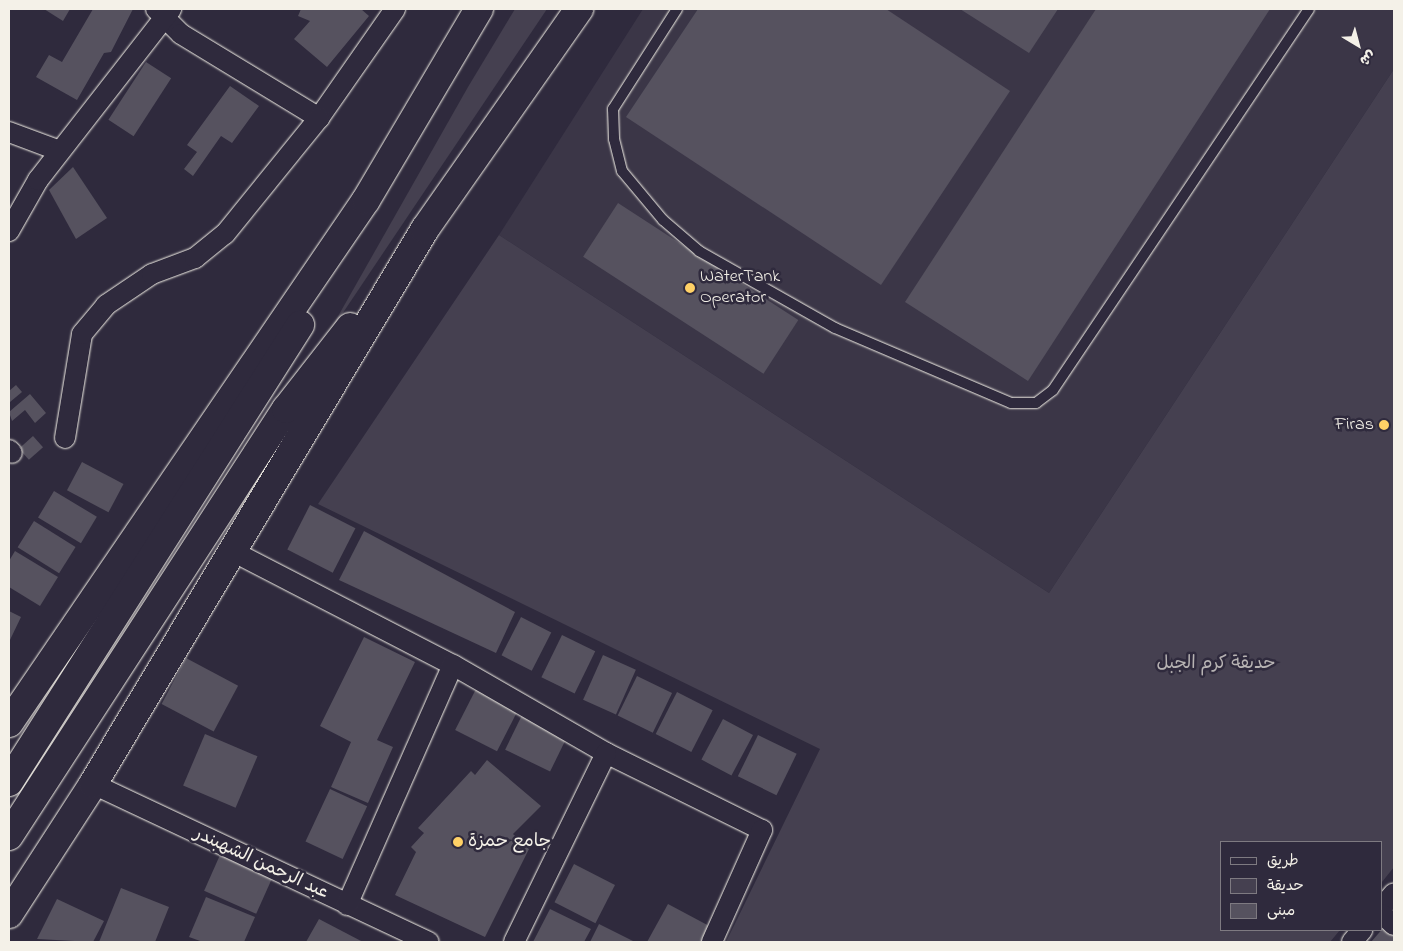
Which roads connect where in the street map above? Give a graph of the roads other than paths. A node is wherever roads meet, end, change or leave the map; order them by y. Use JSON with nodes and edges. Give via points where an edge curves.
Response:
{"nodes":[{"id":1,"x":395,"y":9,"type":"edge"},
{"id":2,"x":479,"y":9,"type":"edge"},
{"id":3,"x":579,"y":9,"type":"edge"},
{"id":4,"x":677,"y":9,"type":"edge"},
{"id":5,"x":1309,"y":9,"type":"edge"},
{"id":6,"x":164,"y":11,"type":"edge"},
{"id":7,"x":319,"y":118,"type":"junction"},
{"id":8,"x":9,"y":132,"type":"edge"},
{"id":9,"x":60,"y":151,"type":"junction"},
{"id":10,"x":366,"y":200,"type":"junction"},
{"id":11,"x":425,"y":230,"type":"junction"},
{"id":12,"x":9,"y":231,"type":"edge"},
{"id":13,"x":65,"y":438,"type":"dead end"},
{"id":14,"x":232,"y":551,"type":"junction"},
{"id":15,"x":453,"y":665,"type":"junction"},
{"id":16,"x":9,"y":723,"type":"edge"},
{"id":17,"x":606,"y":752,"type":"junction"},
{"id":18,"x":9,"y":782,"type":"edge"},
{"id":19,"x":93,"y":784,"type":"junction"},
{"id":20,"x":9,"y":836,"type":"edge"},
{"id":21,"x":1394,"y":893,"type":"edge"},
{"id":22,"x":347,"y":905,"type":"junction"},
{"id":23,"x":1383,"y":906,"type":"edge"},
{"id":24,"x":9,"y":914,"type":"edge"},
{"id":25,"x":1383,"y":915,"type":"edge"},
{"id":26,"x":1394,"y":925,"type":"edge"},
{"id":27,"x":1361,"y":931,"type":"edge"},
{"id":28,"x":418,"y":941,"type":"edge"},
{"id":29,"x":514,"y":942,"type":"edge"},
{"id":30,"x":712,"y":942,"type":"edge"},
{"id":31,"x":1352,"y":942,"type":"edge"}],
"edges":[{"from":1,"to":7,"type":"street"},
{"from":2,"to":10,"type":"main road"},
{"from":3,"to":11,"type":"main road"},
{"from":4,"to":5,"type":"lane","via":[[613,109],[614,139],[622,171],[663,220],[699,251],[835,328],[1011,403],[1036,403],[1053,390]]},
{"from":6,"to":7,"type":"street","via":[[181,34]]},
{"from":6,"to":9,"type":"street"},
{"from":7,"to":13,"type":"street","via":[[225,234],[195,258],[152,274],[106,305],[82,334]]},
{"from":8,"to":9,"type":"street"},
{"from":9,"to":12,"type":"street"},
{"from":10,"to":16,"type":"main road"},
{"from":10,"to":18,"type":"main road","via":[[287,349]]},
{"from":11,"to":14,"type":"main road"},
{"from":11,"to":20,"type":"main road","via":[[286,409]]},
{"from":14,"to":15,"type":"street"},
{"from":14,"to":19,"type":"main road"},
{"from":15,"to":17,"type":"street"},
{"from":15,"to":22,"type":"street"},
{"from":17,"to":29,"type":"street"},
{"from":17,"to":30,"type":"street","via":[[762,830]]},
{"from":19,"to":22,"type":"street","name":"عبد الرحمن الشهبندر"},
{"from":19,"to":24,"type":"main road"},
{"from":21,"to":23,"type":"street"},
{"from":22,"to":28,"type":"street","name":"عبد الرحمن الشهبندر"},
{"from":25,"to":26,"type":"street"},
{"from":27,"to":31,"type":"street"}]}
